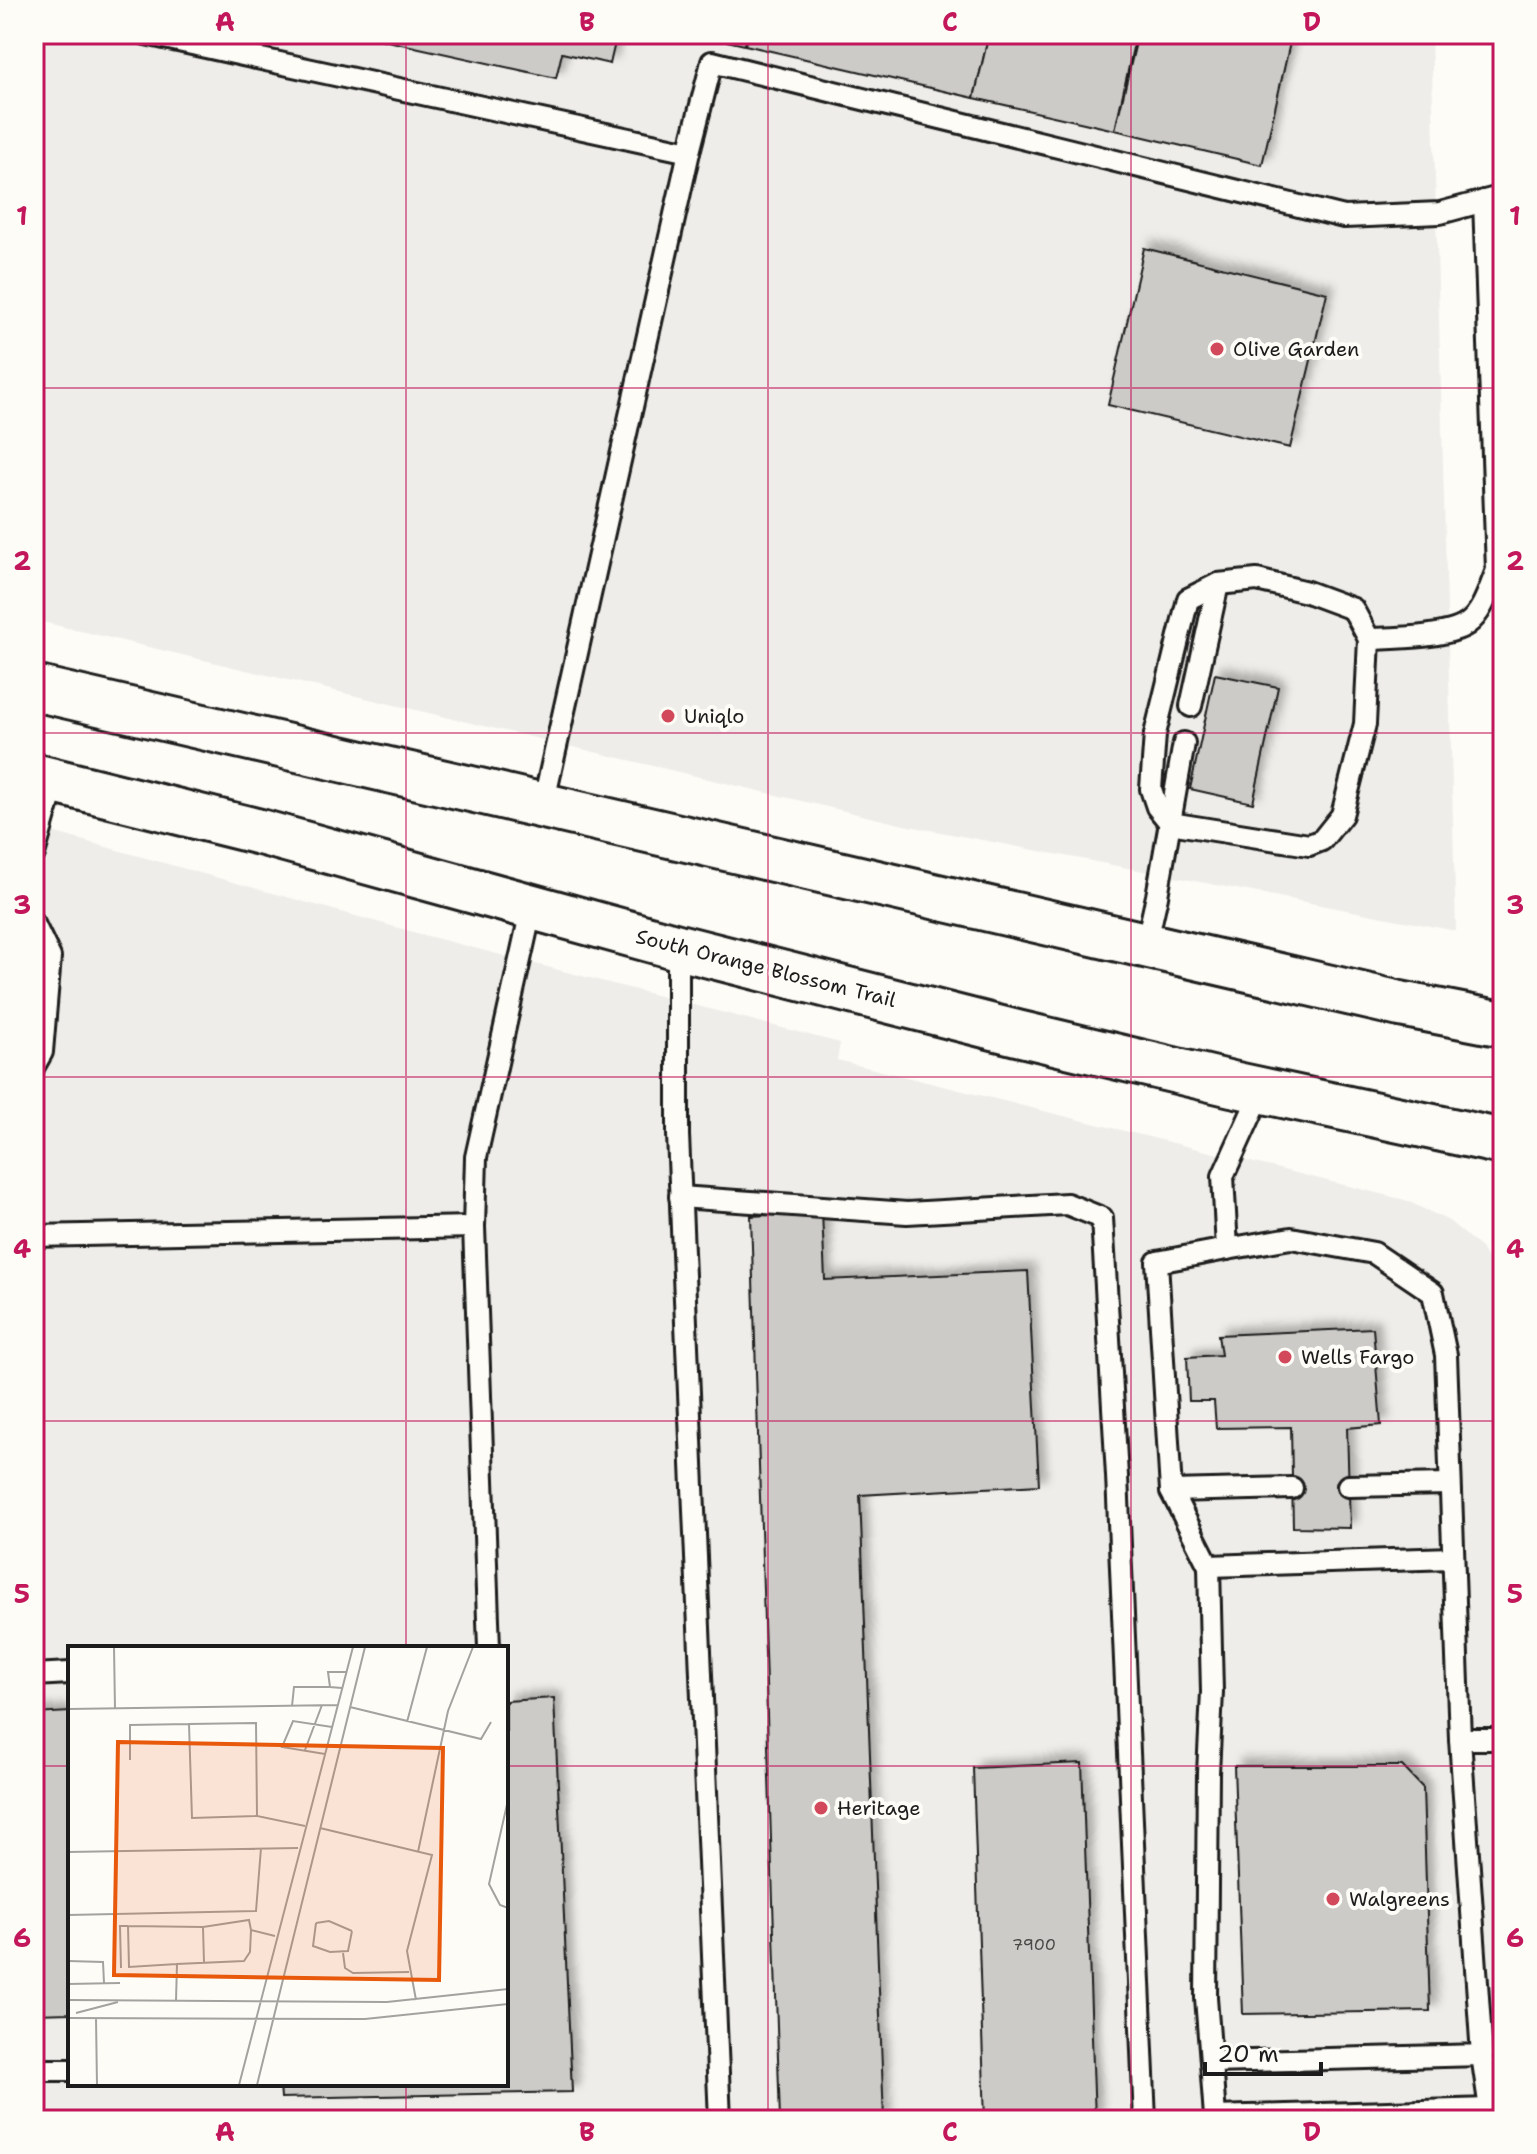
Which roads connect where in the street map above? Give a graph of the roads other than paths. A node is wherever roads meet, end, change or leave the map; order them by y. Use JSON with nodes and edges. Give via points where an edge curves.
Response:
{"nodes":[{"id":1,"x":146,"y":34,"type":"edge"},
{"id":2,"x":689,"y":152,"type":"junction"},
{"id":3,"x":1494,"y":199,"type":"edge"},
{"id":4,"x":1218,"y":584,"type":"junction"},
{"id":5,"x":1369,"y":639,"type":"junction"},
{"id":6,"x":34,"y":688,"type":"edge"},
{"id":7,"x":1191,"y":706,"type":"dead end"},
{"id":8,"x":1184,"y":743,"type":"dead end"},
{"id":9,"x":44,"y":779,"type":"edge"},
{"id":10,"x":543,"y":805,"type":"junction"},
{"id":11,"x":1170,"y":823,"type":"junction"},
{"id":12,"x":34,"y":854,"type":"edge"},
{"id":13,"x":532,"y":906,"type":"junction"},
{"id":14,"x":34,"y":924,"type":"edge"},
{"id":15,"x":1146,"y":945,"type":"junction"},
{"id":16,"x":678,"y":947,"type":"junction"},
{"id":17,"x":1503,"y":1024,"type":"edge"},
{"id":18,"x":34,"y":1066,"type":"edge"},
{"id":19,"x":1262,"y":1090,"type":"junction"},
{"id":20,"x":1503,"y":1142,"type":"edge"},
{"id":21,"x":680,"y":1197,"type":"junction"},
{"id":22,"x":474,"y":1227,"type":"junction"},
{"id":23,"x":34,"y":1236,"type":"edge"},
{"id":24,"x":1227,"y":1249,"type":"junction"},
{"id":25,"x":1450,"y":1484,"type":"junction"},
{"id":26,"x":1348,"y":1486,"type":"dead end"},
{"id":27,"x":1292,"y":1488,"type":"dead end"},
{"id":28,"x":1171,"y":1491,"type":"junction"},
{"id":29,"x":1452,"y":1558,"type":"junction"},
{"id":30,"x":1209,"y":1566,"type":"junction"},
{"id":31,"x":489,"y":1646,"type":"edge"},
{"id":32,"x":68,"y":1673,"type":"edge"},
{"id":33,"x":34,"y":1675,"type":"edge"},
{"id":34,"x":1460,"y":1739,"type":"junction"},
{"id":35,"x":1503,"y":1739,"type":"edge"},
{"id":36,"x":1482,"y":2055,"type":"junction"},
{"id":37,"x":1211,"y":2062,"type":"junction"},
{"id":38,"x":34,"y":2070,"type":"edge"},
{"id":39,"x":68,"y":2070,"type":"edge"},
{"id":40,"x":1497,"y":2109,"type":"edge"},
{"id":41,"x":720,"y":2120,"type":"edge"},
{"id":42,"x":1145,"y":2120,"type":"edge"}],
"edges":[{"from":1,"to":2,"type":"lane"},
{"from":2,"to":3,"type":"lane","via":[[712,62],[1344,217],[1440,213]]},
{"from":2,"to":10,"type":"lane"},
{"from":3,"to":5,"type":"lane","via":[[1497,570],[1484,603],[1467,624],[1426,636]]},
{"from":4,"to":5,"type":"lane","via":[[1257,580],[1307,592],[1353,609]]},
{"from":4,"to":7,"type":"lane"},
{"from":4,"to":11,"type":"lane","via":[[1188,599],[1155,734],[1151,789]]},
{"from":5,"to":11,"type":"lane","via":[[1365,724],[1342,815],[1322,840],[1309,845]]},
{"from":6,"to":10,"type":"main road"},
{"from":8,"to":11,"type":"lane"},
{"from":9,"to":12,"type":"lane"},
{"from":9,"to":13,"type":"main road","name":"South Orange Blossom Trail"},
{"from":10,"to":15,"type":"main road"},
{"from":11,"to":15,"type":"lane"},
{"from":13,"to":16,"type":"main road","name":"South Orange Blossom Trail"},
{"from":13,"to":22,"type":"lane","via":[[476,1157]]},
{"from":14,"to":18,"type":"lane","via":[[50,957],[42,1052]]},
{"from":15,"to":17,"type":"main road"},
{"from":16,"to":19,"type":"main road","name":"South Orange Blossom Trail"},
{"from":16,"to":21,"type":"lane"},
{"from":19,"to":20,"type":"main road","name":"South Orange Blossom Trail"},
{"from":19,"to":24,"type":"lane","via":[[1223,1176]]},
{"from":21,"to":41,"type":"lane"},
{"from":21,"to":42,"type":"lane","via":[[907,1213],[1067,1204],[1102,1218]]},
{"from":22,"to":23,"type":"lane"},
{"from":22,"to":31,"type":"lane"},
{"from":24,"to":25,"type":"lane","via":[[1291,1238],[1374,1253],[1433,1293],[1446,1355]]},
{"from":24,"to":28,"type":"lane","via":[[1157,1262]]},
{"from":25,"to":26,"type":"lane"},
{"from":25,"to":29,"type":"lane"},
{"from":27,"to":28,"type":"lane"},
{"from":28,"to":30,"type":"lane"},
{"from":29,"to":30,"type":"lane"},
{"from":29,"to":34,"type":"lane"},
{"from":30,"to":37,"type":"lane","via":[[1206,1998]]},
{"from":32,"to":33,"type":"lane"},
{"from":34,"to":35,"type":"lane"},
{"from":34,"to":36,"type":"lane"},
{"from":36,"to":37,"type":"lane"},
{"from":36,"to":40,"type":"lane"},
{"from":37,"to":40,"type":"lane","via":[[1215,2117]]},
{"from":38,"to":39,"type":"lane"}]}
